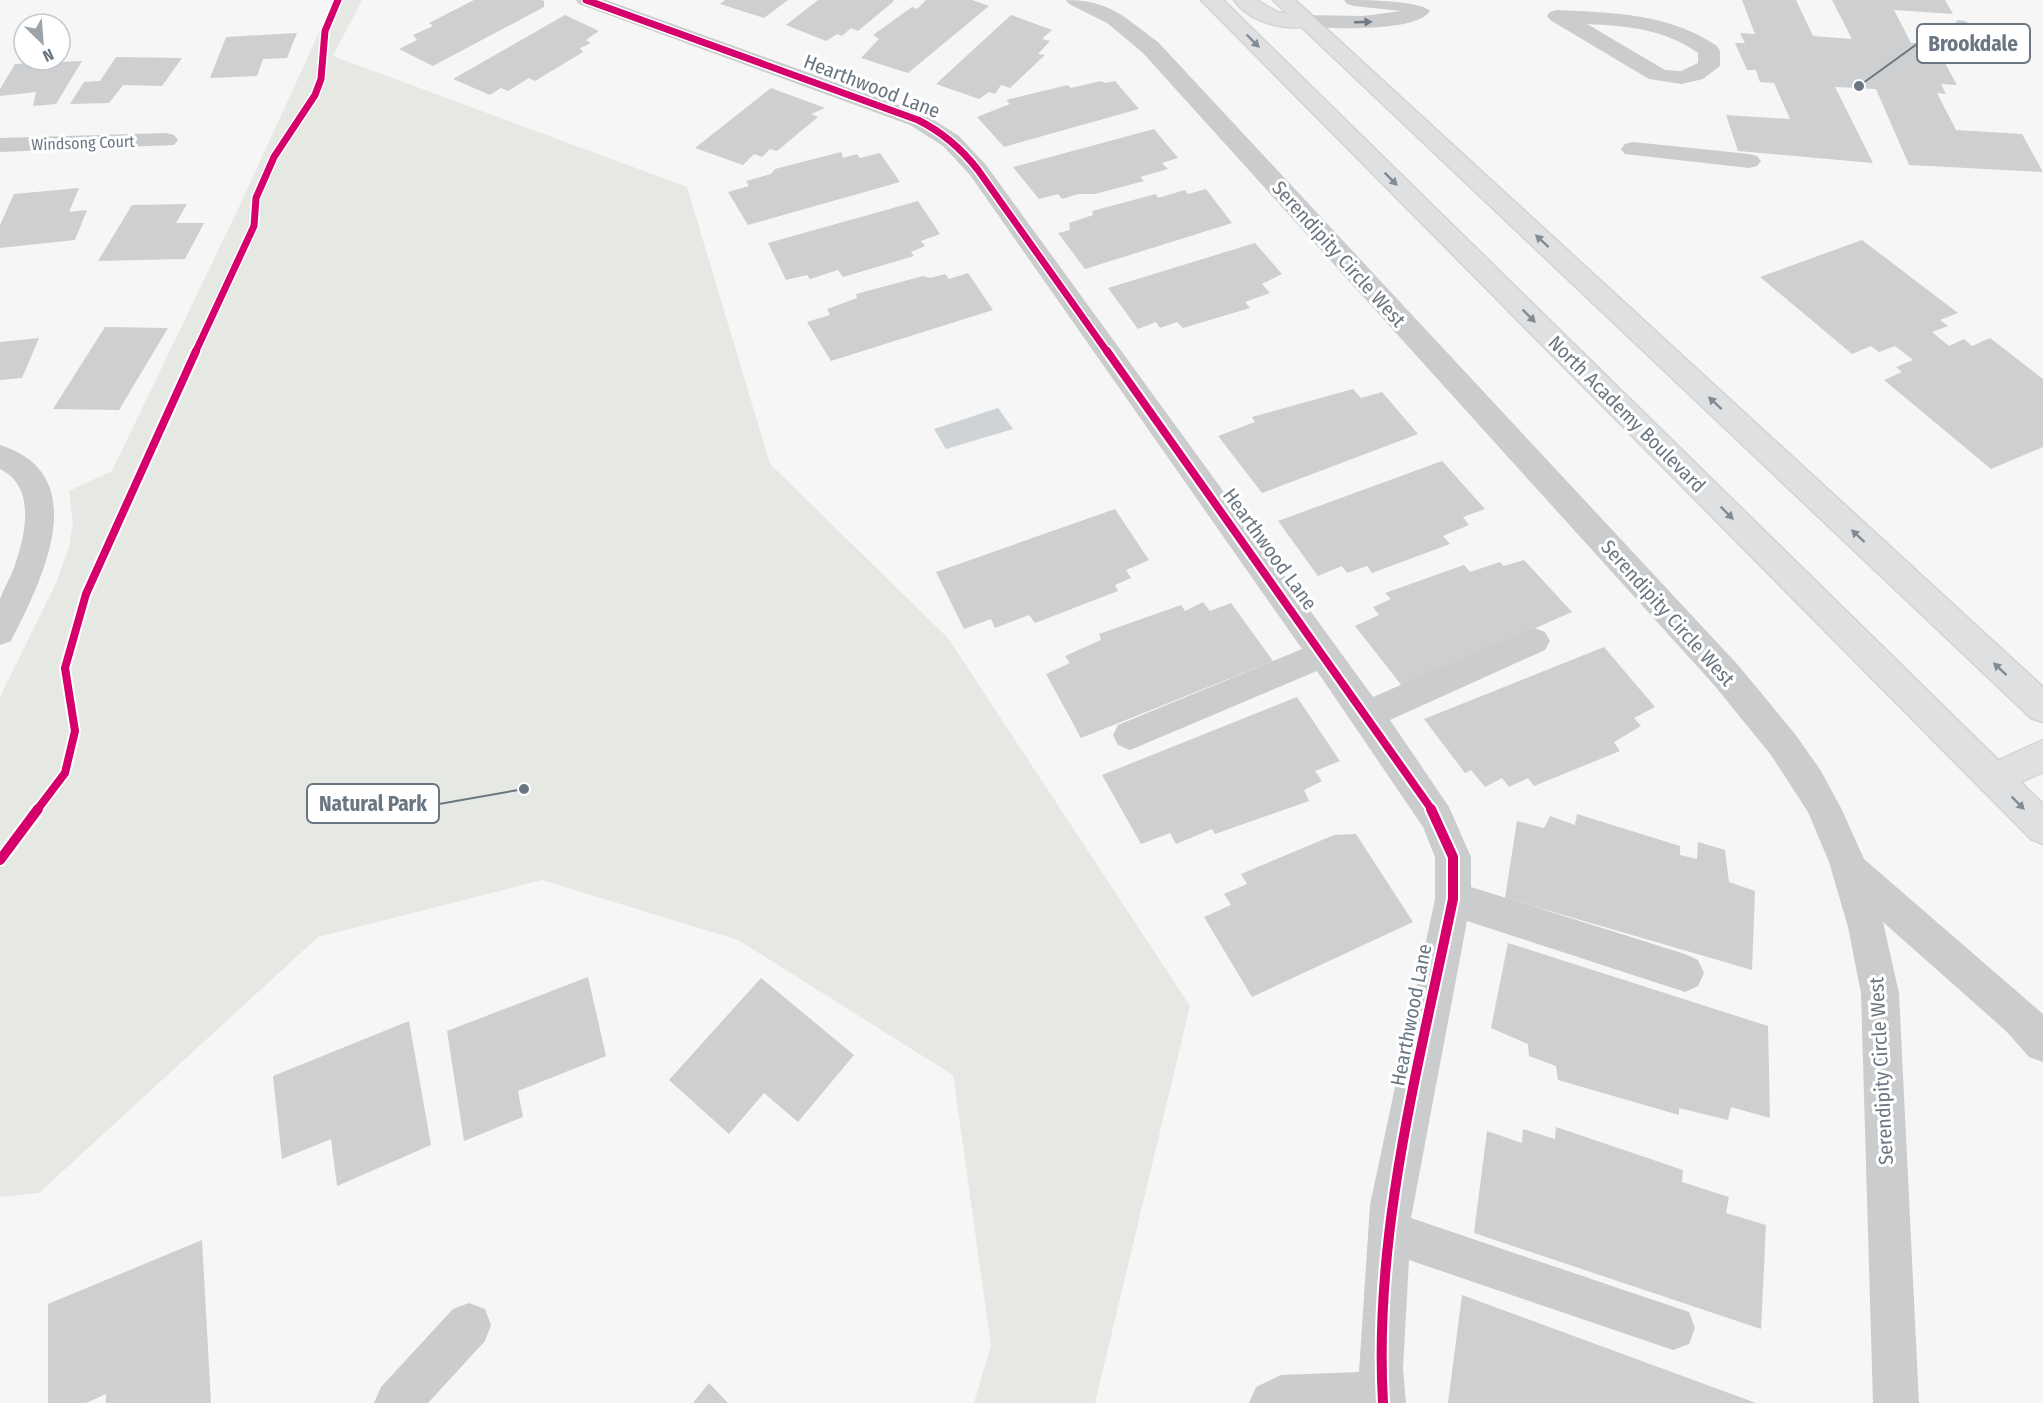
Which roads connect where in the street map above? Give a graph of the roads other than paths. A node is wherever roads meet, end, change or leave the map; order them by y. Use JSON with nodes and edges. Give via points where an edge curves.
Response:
{"nodes":[{"id":1,"x":586,"y":0,"type":"edge"},
{"id":2,"x":1076,"y":0,"type":"edge"},
{"id":3,"x":1211,"y":0,"type":"edge"},
{"id":4,"x":1244,"y":0,"type":"edge"},
{"id":5,"x":1283,"y":0,"type":"edge"},
{"id":6,"x":1354,"y":0,"type":"edge"},
{"id":7,"x":1611,"y":0,"type":"edge"},
{"id":8,"x":1304,"y":21,"type":"junction"},
{"id":9,"x":1620,"y":22,"type":"junction"},
{"id":10,"x":166,"y":140,"type":"dead end"},
{"id":11,"x":0,"y":145,"type":"edge"},
{"id":12,"x":1633,"y":149,"type":"dead end"},
{"id":13,"x":1749,"y":161,"type":"dead end"},
{"id":14,"x":0,"y":456,"type":"edge"},
{"id":15,"x":0,"y":632,"type":"edge"},
{"id":16,"x":1534,"y":641,"type":"dead end"},
{"id":17,"x":1323,"y":654,"type":"junction"},
{"id":18,"x":2043,"y":708,"type":"edge"},
{"id":19,"x":1367,"y":715,"type":"junction"},
{"id":20,"x":1130,"y":735,"type":"dead end"},
{"id":21,"x":2043,"y":755,"type":"edge"},
{"id":22,"x":1994,"y":779,"type":"junction"},
{"id":23,"x":2043,"y":828,"type":"edge"},
{"id":24,"x":1849,"y":869,"type":"junction"},
{"id":25,"x":1453,"y":899,"type":"junction"},
{"id":26,"x":1685,"y":973,"type":"dead end"},
{"id":27,"x":2043,"y":1043,"type":"edge"},
{"id":28,"x":1390,"y":1232,"type":"junction"},
{"id":29,"x":469,"y":1325,"type":"dead end"},
{"id":30,"x":1673,"y":1328,"type":"dead end"},
{"id":31,"x":1383,"y":1399,"type":"edge"},
{"id":32,"x":397,"y":1403,"type":"edge"},
{"id":33,"x":1272,"y":1403,"type":"edge"},
{"id":34,"x":1896,"y":1403,"type":"edge"}],
"edges":[{"from":1,"to":17,"type":"street","name":"Hearthwood Lane","via":[[942,132],[971,161]]},
{"from":2,"to":24,"type":"street","name":"Serendipity Circle West","via":[[1114,18],[1150,47],[1726,675],[1803,776],[1830,820]]},
{"from":3,"to":22,"type":"main road","name":"North Academy Boulevard","one_way":true},
{"from":4,"to":8,"type":"main road","via":[[1257,13]]},
{"from":5,"to":8,"type":"main road"},
{"from":8,"to":6,"type":"street","one_way":true,"via":[[1369,22],[1401,19],[1420,11],[1397,2]]},
{"from":7,"to":9,"type":"street"},
{"from":18,"to":8,"type":"main road","one_way":true},
{"from":9,"to":9,"type":"street","via":[[1557,16],[1653,74],[1687,77],[1709,66],[1708,51],[1684,34],[1643,23]]},
{"from":10,"to":11,"type":"street","name":"Windsong Court"},
{"from":12,"to":13,"type":"street"},
{"from":14,"to":15,"type":"street","via":[[24,470],[38,498],[40,529],[33,561]]},
{"from":16,"to":19,"type":"street"},
{"from":17,"to":19,"type":"street","name":"Hearthwood Lane"},
{"from":17,"to":20,"type":"street"},
{"from":19,"to":25,"type":"street","name":"Hearthwood Lane","via":[[1437,818],[1453,857]]},
{"from":21,"to":22,"type":"main road"},
{"from":22,"to":23,"type":"main road","name":"North Academy Boulevard","one_way":true},
{"from":24,"to":27,"type":"street","via":[[2020,1017]]},
{"from":24,"to":34,"type":"street","name":"Serendipity Circle West","via":[[1869,932],[1880,993]]},
{"from":25,"to":26,"type":"street"},
{"from":25,"to":28,"type":"street","name":"Hearthwood Lane","via":[[1392,1205]]},
{"from":28,"to":30,"type":"street"},
{"from":28,"to":31,"type":"street","name":"Hearthwood Lane"},
{"from":29,"to":32,"type":"street"},
{"from":31,"to":33,"type":"street","via":[[1281,1398]]}]}
